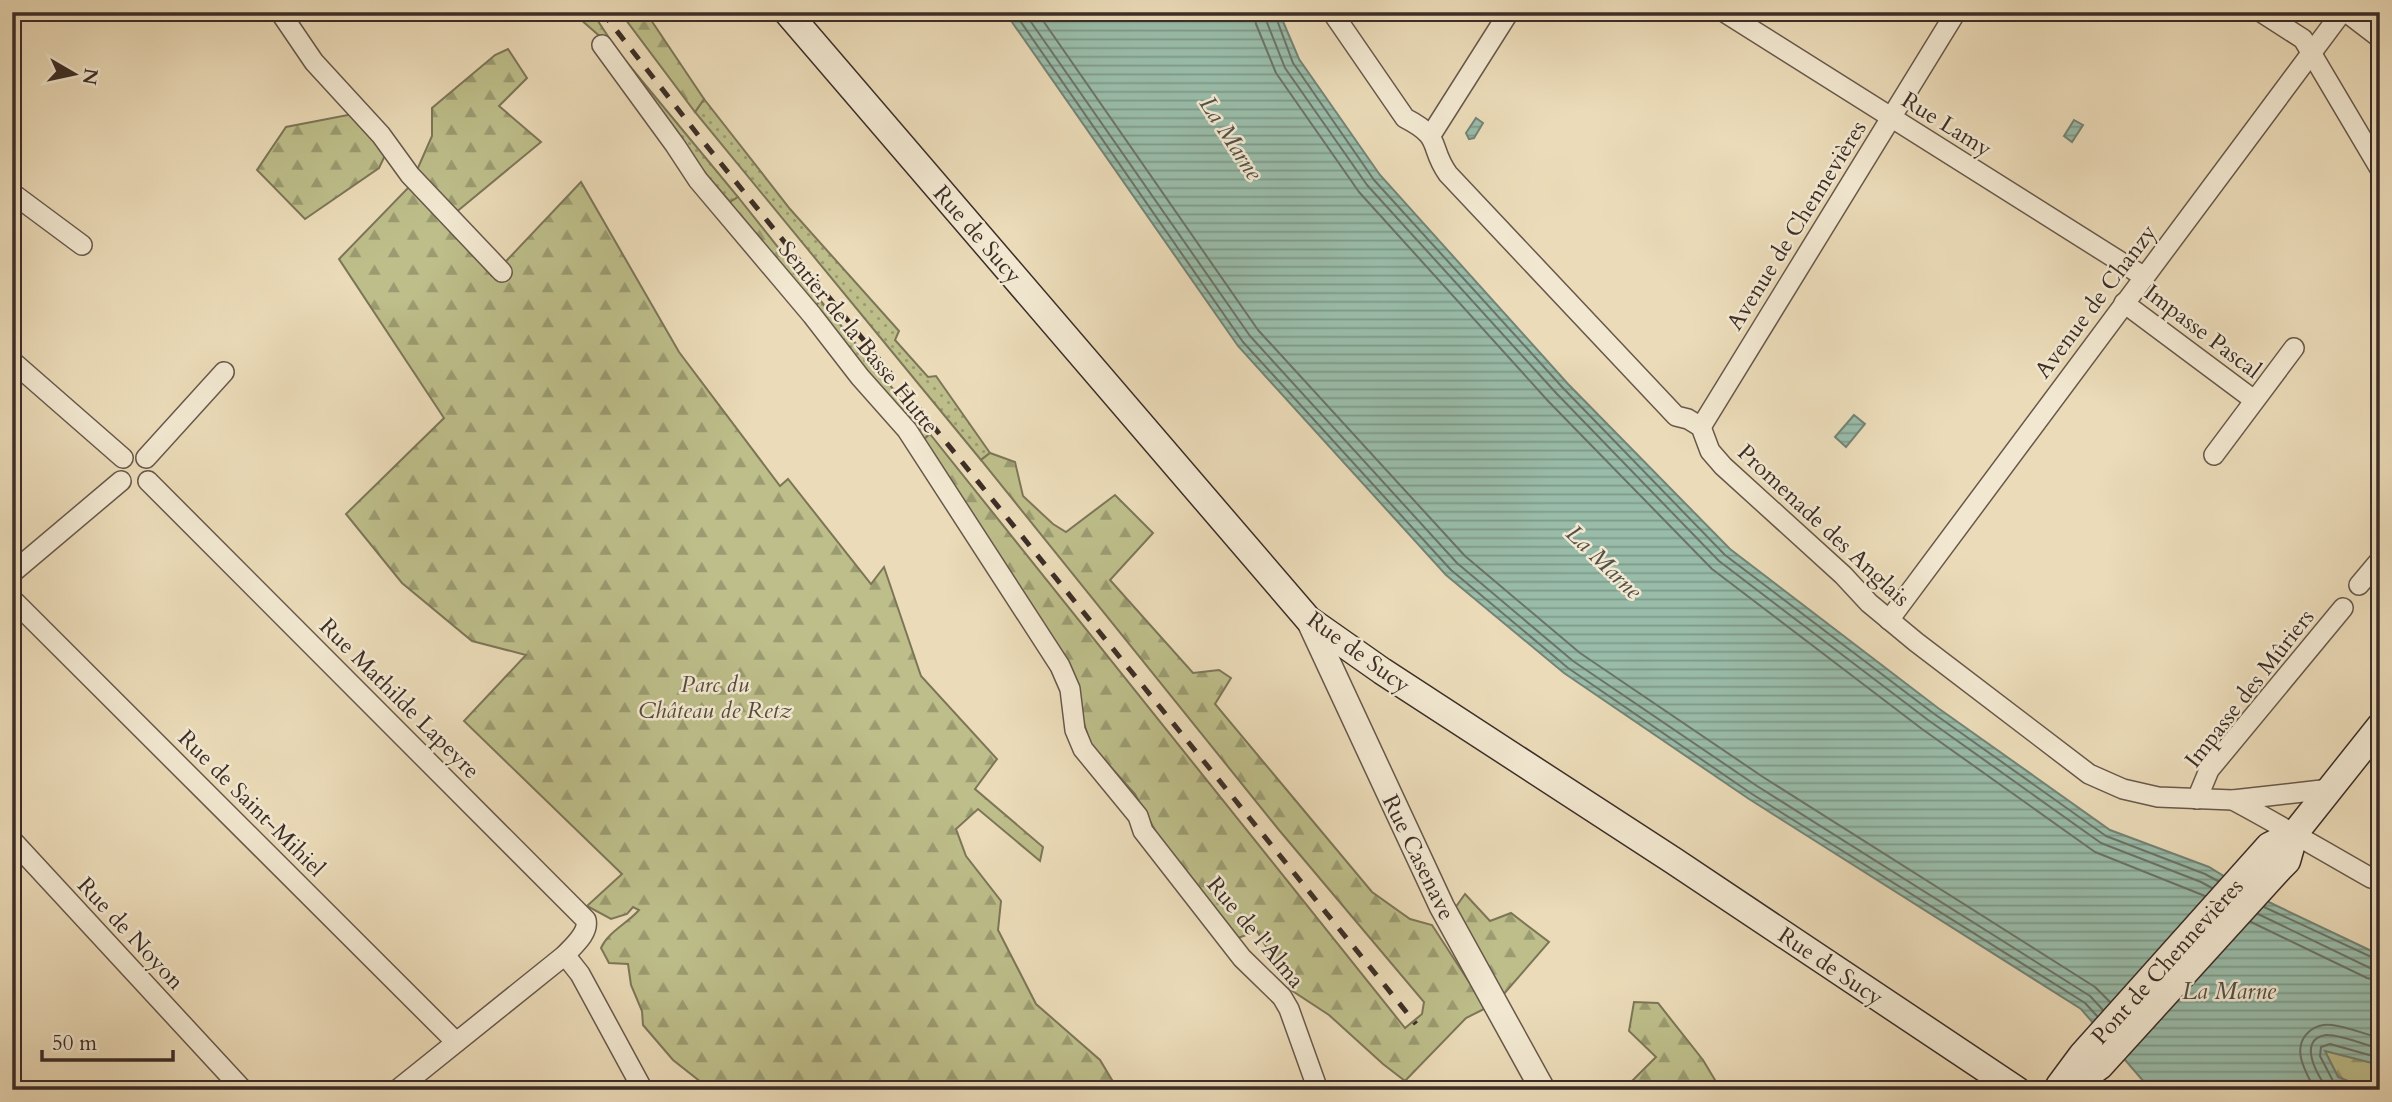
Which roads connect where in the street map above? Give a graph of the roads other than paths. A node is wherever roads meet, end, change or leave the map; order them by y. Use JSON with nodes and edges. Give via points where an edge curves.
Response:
{"nodes":[{"id":1,"x":280,"y":12,"type":"edge"},
{"id":2,"x":787,"y":12,"type":"edge"},
{"id":3,"x":1332,"y":12,"type":"edge"},
{"id":4,"x":1508,"y":12,"type":"edge"},
{"id":5,"x":1724,"y":12,"type":"edge"},
{"id":6,"x":1956,"y":12,"type":"edge"},
{"id":7,"x":2261,"y":12,"type":"edge"},
{"id":8,"x":2344,"y":12,"type":"edge"},
{"id":9,"x":2380,"y":38,"type":"edge"},
{"id":10,"x":602,"y":46,"type":"dead end"},
{"id":11,"x":2314,"y":53,"type":"junction"},
{"id":12,"x":1891,"y":118,"type":"junction"},
{"id":13,"x":1431,"y":135,"type":"junction"},
{"id":14,"x":2380,"y":169,"type":"edge"},
{"id":15,"x":12,"y":193,"type":"edge"},
{"id":16,"x":82,"y":245,"type":"dead end"},
{"id":17,"x":502,"y":272,"type":"dead end"},
{"id":18,"x":2143,"y":276,"type":"junction"},
{"id":19,"x":2123,"y":303,"type":"junction"},
{"id":20,"x":2294,"y":348,"type":"dead end"},
{"id":21,"x":12,"y":361,"type":"edge"},
{"id":22,"x":225,"y":372,"type":"dead end"},
{"id":23,"x":2254,"y":400,"type":"junction"},
{"id":24,"x":1701,"y":427,"type":"junction"},
{"id":25,"x":2214,"y":455,"type":"dead end"},
{"id":26,"x":123,"y":458,"type":"junction"},
{"id":27,"x":146,"y":458,"type":"junction"},
{"id":28,"x":121,"y":481,"type":"junction"},
{"id":29,"x":148,"y":481,"type":"junction"},
{"id":30,"x":2380,"y":560,"type":"edge"},
{"id":31,"x":12,"y":573,"type":"edge"},
{"id":32,"x":2359,"y":585,"type":"dead end"},
{"id":33,"x":12,"y":599,"type":"edge"},
{"id":34,"x":2343,"y":608,"type":"dead end"},
{"id":35,"x":1308,"y":619,"type":"junction"},
{"id":36,"x":1889,"y":620,"type":"junction"},
{"id":37,"x":2380,"y":726,"type":"edge"},
{"id":38,"x":2330,"y":789,"type":"junction"},
{"id":39,"x":2197,"y":799,"type":"junction"},
{"id":40,"x":2233,"y":800,"type":"junction"},
{"id":41,"x":1138,"y":816,"type":"joint"},
{"id":42,"x":2295,"y":833,"type":"junction"},
{"id":43,"x":12,"y":840,"type":"edge"},
{"id":44,"x":2380,"y":880,"type":"edge"},
{"id":45,"x":565,"y":955,"type":"junction"},
{"id":46,"x":456,"y":1042,"type":"junction"},
{"id":47,"x":2091,"y":1070,"type":"edge"},
{"id":48,"x":243,"y":1090,"type":"edge"},
{"id":49,"x":397,"y":1090,"type":"edge"},
{"id":50,"x":643,"y":1090,"type":"edge"},
{"id":51,"x":1318,"y":1090,"type":"edge"},
{"id":52,"x":1543,"y":1090,"type":"edge"},
{"id":53,"x":2017,"y":1090,"type":"edge"},
{"id":54,"x":2057,"y":1090,"type":"edge"},
{"id":55,"x":2067,"y":1090,"type":"edge"}],
"edges":[{"from":1,"to":17,"type":"street","via":[[314,62],[381,135],[410,175]]},
{"from":2,"to":35,"type":"main road","name":"Rue de Sucy"},
{"from":3,"to":13,"type":"street","via":[[1405,118]]},
{"from":4,"to":13,"type":"street"},
{"from":5,"to":12,"type":"street","name":"Rue Lamy"},
{"from":6,"to":12,"type":"street","name":"Avenue de Chennevières"},
{"from":7,"to":11,"type":"street","via":[[2303,39]]},
{"from":8,"to":9,"type":"street"},
{"from":8,"to":11,"type":"street","name":"Avenue de Chanzy"},
{"from":10,"to":41,"type":"street","name":"Sentier de la Basse Hutte","via":[[698,180],[907,430],[1060,666],[1083,749]]},
{"from":11,"to":14,"type":"street"},
{"from":11,"to":18,"type":"street","name":"Avenue de Chanzy"},
{"from":12,"to":18,"type":"street","name":"Rue Lamy"},
{"from":12,"to":24,"type":"street","name":"Avenue de Chennevières"},
{"from":13,"to":24,"type":"street","via":[[1448,174],[1676,416]]},
{"from":15,"to":16,"type":"street"},
{"from":18,"to":19,"type":"street","name":"Avenue de Chanzy"},
{"from":19,"to":23,"type":"street","name":"Impasse Pascal"},
{"from":19,"to":36,"type":"street","name":"Avenue de Chanzy"},
{"from":20,"to":23,"type":"street","name":"Impasse Pascal"},
{"from":21,"to":26,"type":"street"},
{"from":22,"to":27,"type":"street"},
{"from":23,"to":25,"type":"street","name":"Impasse Pascal"},
{"from":24,"to":36,"type":"street","name":"Promenade des Anglais","via":[[1710,451],[1723,467]]},
{"from":26,"to":27,"type":"street","via":[[135,454]]},
{"from":26,"to":28,"type":"street","via":[[118,470]]},
{"from":27,"to":29,"type":"street","via":[[151,472]]},
{"from":28,"to":29,"type":"street","via":[[136,488]]},
{"from":28,"to":31,"type":"street"},
{"from":29,"to":45,"type":"street","name":"Rue Mathilde Lapeyre","via":[[586,920],[585,932]]},
{"from":30,"to":32,"type":"street"},
{"from":33,"to":46,"type":"street","name":"Rue de Saint-Mihiel"},
{"from":34,"to":39,"type":"street","name":"Impasse des Mûriers","via":[[2209,771]]},
{"from":35,"to":52,"type":"street","name":"Rue Casenave","via":[[1442,907]]},
{"from":35,"to":53,"type":"main road","name":"Rue de Sucy"},
{"from":36,"to":39,"type":"street","name":"Promenade des Anglais","via":[[2089,774],[2123,789]]},
{"from":37,"to":38,"type":"main road","name":"Pont de Chennevières"},
{"from":38,"to":40,"type":"street","name":"Promenade des Anglais"},
{"from":38,"to":42,"type":"main road","name":"Pont de Chennevières"},
{"from":39,"to":40,"type":"street","name":"Promenade des Anglais"},
{"from":40,"to":42,"type":"street","name":"Promenade des Anglais"},
{"from":41,"to":51,"type":"street","name":"Rue de l'Alma","via":[[1143,831],[1242,958],[1282,998]]},
{"from":42,"to":44,"type":"street","name":"Promenade des Anglais"},
{"from":42,"to":47,"type":"main road","name":"Pont de Chennevières","via":[[2287,860],[2261,873]]},
{"from":43,"to":48,"type":"street","name":"Rue de Noyon"},
{"from":45,"to":46,"type":"street","name":"Rue Mathilde Lapeyre"},
{"from":45,"to":50,"type":"street"},
{"from":46,"to":49,"type":"street","name":"Rue Mathilde Lapeyre"},
{"from":47,"to":54,"type":"main road"},
{"from":47,"to":55,"type":"main road"}]}
